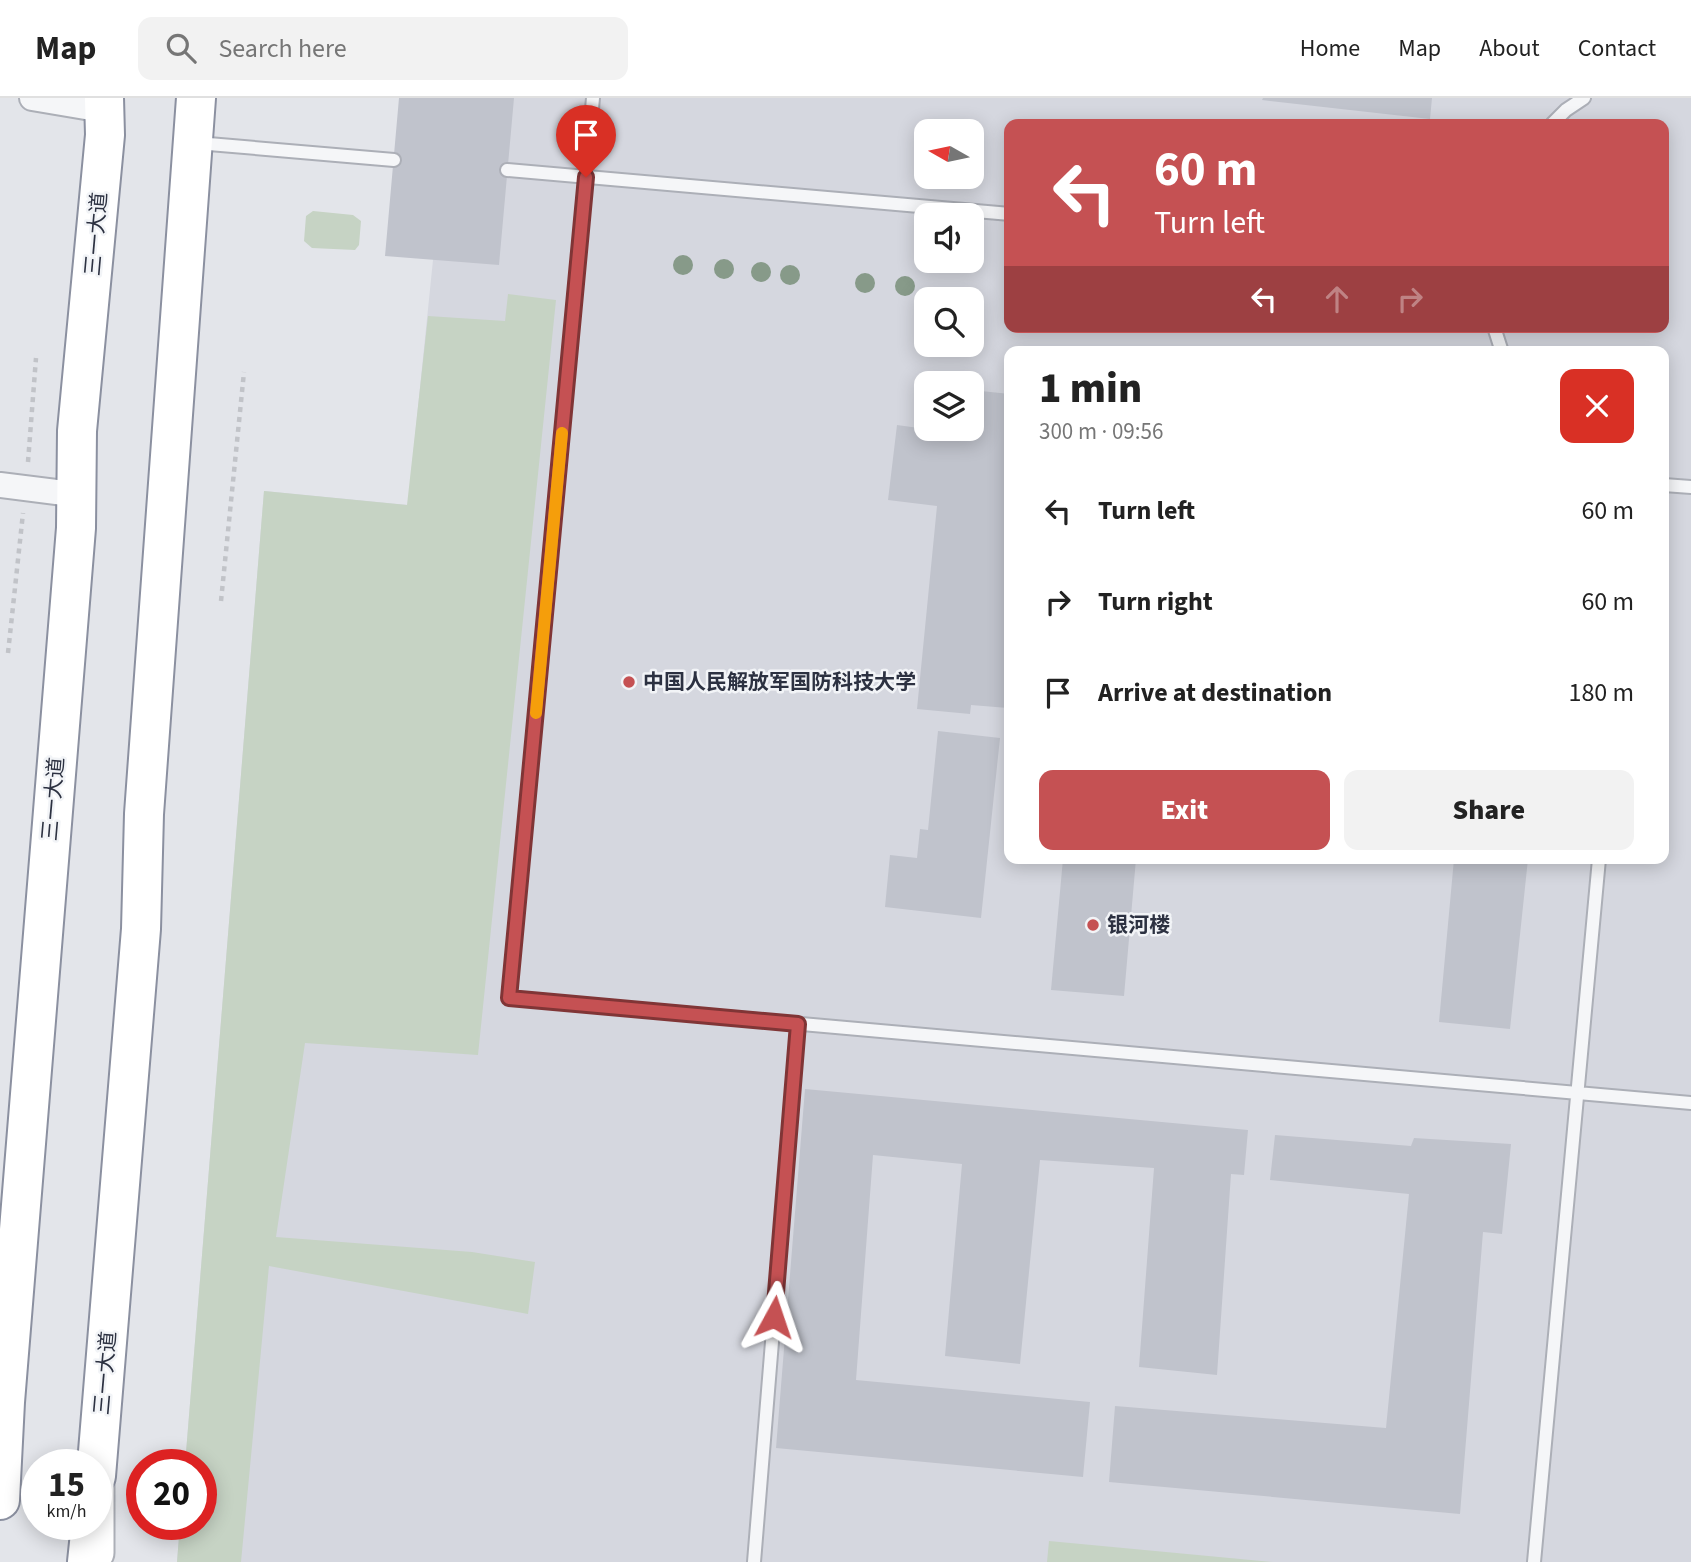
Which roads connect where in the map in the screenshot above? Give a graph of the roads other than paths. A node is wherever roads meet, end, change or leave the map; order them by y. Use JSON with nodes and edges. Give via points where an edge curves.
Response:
{"nodes":[{"id":1,"x":32,"y":98,"type":"edge"},
{"id":2,"x":196,"y":98,"type":"edge"},
{"id":3,"x":593,"y":98,"type":"edge"},
{"id":4,"x":1584,"y":98,"type":"edge"},
{"id":5,"x":103,"y":104,"type":"edge"},
{"id":6,"x":1557,"y":119,"type":"edge"},
{"id":7,"x":193,"y":143,"type":"junction"},
{"id":8,"x":394,"y":160,"type":"dead end"},
{"id":9,"x":507,"y":170,"type":"dead end"},
{"id":10,"x":586,"y":177,"type":"junction"},
{"id":11,"x":1004,"y":213,"type":"edge"},
{"id":12,"x":0,"y":485,"type":"edge"},
{"id":13,"x":1669,"y":485,"type":"edge"},
{"id":14,"x":1691,"y":486,"type":"edge"},
{"id":15,"x":77,"y":492,"type":"junction"},
{"id":16,"x":1599,"y":864,"type":"edge"},
{"id":17,"x":798,"y":1024,"type":"junction"},
{"id":18,"x":1578,"y":1093,"type":"junction"},
{"id":19,"x":1691,"y":1103,"type":"edge"},
{"id":20,"x":98,"y":1449,"type":"edge"},
{"id":21,"x":0,"y":1500,"type":"edge"},
{"id":22,"x":89,"y":1540,"type":"edge"},
{"id":23,"x":97,"y":1540,"type":"edge"},
{"id":24,"x":87,"y":1562,"type":"edge"},
{"id":25,"x":97,"y":1562,"type":"edge"},
{"id":26,"x":754,"y":1562,"type":"edge"},
{"id":27,"x":1534,"y":1562,"type":"edge"}],
"edges":[{"from":1,"to":5,"type":"street"},
{"from":2,"to":7,"type":"highway","name":"三一大道"},
{"from":3,"to":10,"type":"lane"},
{"from":4,"to":6,"type":"lane"},
{"from":5,"to":15,"type":"highway","name":"三一大道","via":[[105,135],[77,431]]},
{"from":7,"to":8,"type":"lane"},
{"from":7,"to":20,"type":"highway","name":"三一大道","via":[[144,814],[141,929]]},
{"from":9,"to":10,"type":"lane"},
{"from":10,"to":11,"type":"lane"},
{"from":10,"to":17,"type":"lane","via":[[509,998]]},
{"from":12,"to":15,"type":"street"},
{"from":13,"to":14,"type":"lane"},
{"from":15,"to":21,"type":"highway","name":"三一大道"},
{"from":16,"to":18,"type":"lane"},
{"from":17,"to":18,"type":"lane"},
{"from":17,"to":26,"type":"lane"},
{"from":18,"to":19,"type":"lane"},
{"from":18,"to":27,"type":"lane"},
{"from":22,"to":24,"type":"highway"},
{"from":23,"to":25,"type":"street"}]}
